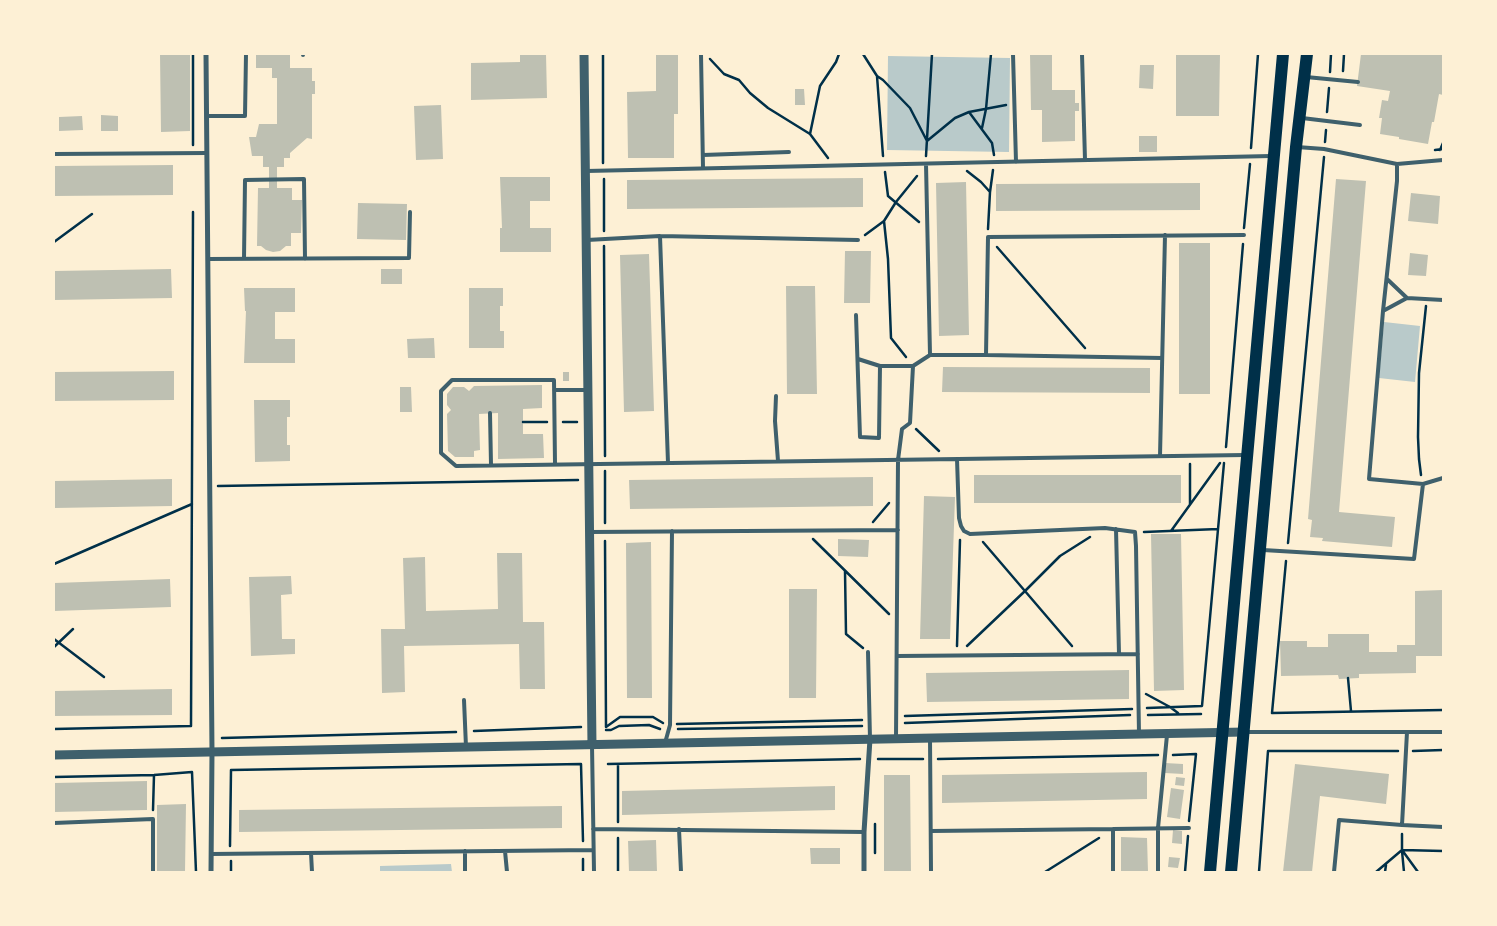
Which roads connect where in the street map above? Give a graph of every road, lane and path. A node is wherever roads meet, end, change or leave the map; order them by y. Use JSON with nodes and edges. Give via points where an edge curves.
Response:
{"nodes":[{"id":1,"x":193,"y":54,"type":"edge"},
{"id":2,"x":206,"y":54,"type":"edge"},
{"id":3,"x":246,"y":54,"type":"edge"},
{"id":4,"x":584,"y":54,"type":"edge"},
{"id":5,"x":603,"y":54,"type":"edge"},
{"id":6,"x":703,"y":54,"type":"edge"},
{"id":7,"x":839,"y":54,"type":"edge"},
{"id":8,"x":863,"y":54,"type":"edge"},
{"id":9,"x":932,"y":54,"type":"edge"},
{"id":10,"x":990,"y":54,"type":"edge"},
{"id":11,"x":1013,"y":54,"type":"edge"},
{"id":12,"x":1082,"y":54,"type":"edge"},
{"id":13,"x":1258,"y":54,"type":"edge"},
{"id":14,"x":1284,"y":54,"type":"edge"},
{"id":15,"x":1307,"y":54,"type":"edge"},
{"id":16,"x":1331,"y":54,"type":"edge"},
{"id":17,"x":1344,"y":54,"type":"edge"},
{"id":18,"x":877,"y":76,"type":"junction"},
{"id":19,"x":1304,"y":77,"type":"junction"},
{"id":20,"x":1330,"y":79,"type":"junction"},
{"id":21,"x":1343,"y":80,"type":"junction"},
{"id":22,"x":1358,"y":82,"type":"dead end"},
{"id":23,"x":1015,"y":104,"type":"junction"},
{"id":24,"x":986,"y":109,"type":"junction"},
{"id":25,"x":969,"y":112,"type":"junction"},
{"id":26,"x":207,"y":116,"type":"junction"},
{"id":27,"x":1299,"y":118,"type":"junction"},
{"id":28,"x":1327,"y":121,"type":"junction"},
{"id":29,"x":1360,"y":125,"type":"dead end"},
{"id":30,"x":982,"y":128,"type":"junction"},
{"id":31,"x":810,"y":134,"type":"junction"},
{"id":32,"x":927,"y":142,"type":"junction"},
{"id":33,"x":1443,"y":143,"type":"edge"},
{"id":34,"x":1296,"y":147,"type":"junction"},
{"id":35,"x":1324,"y":150,"type":"junction"},
{"id":36,"x":1440,"y":150,"type":"dead end"},
{"id":37,"x":789,"y":152,"type":"dead end"},
{"id":38,"x":207,"y":153,"type":"junction"},
{"id":39,"x":54,"y":154,"type":"edge"},
{"id":40,"x":193,"y":154,"type":"junction"},
{"id":41,"x":703,"y":155,"type":"junction"},
{"id":42,"x":1250,"y":156,"type":"junction"},
{"id":43,"x":1274,"y":156,"type":"junction"},
{"id":44,"x":1085,"y":160,"type":"junction"},
{"id":45,"x":1443,"y":160,"type":"edge"},
{"id":46,"x":995,"y":162,"type":"junction"},
{"id":47,"x":1016,"y":162,"type":"junction"},
{"id":48,"x":956,"y":163,"type":"junction"},
{"id":49,"x":884,"y":164,"type":"junction"},
{"id":50,"x":926,"y":164,"type":"junction"},
{"id":51,"x":1397,"y":164,"type":"junction"},
{"id":52,"x":833,"y":166,"type":"junction"},
{"id":53,"x":703,"y":168,"type":"junction"},
{"id":54,"x":586,"y":171,"type":"junction"},
{"id":55,"x":604,"y":171,"type":"junction"},
{"id":56,"x":990,"y":192,"type":"junction"},
{"id":57,"x":896,"y":202,"type":"junction"},
{"id":58,"x":192,"y":212,"type":"dead end"},
{"id":59,"x":410,"y":212,"type":"dead end"},
{"id":60,"x":92,"y":214,"type":"dead end"},
{"id":61,"x":884,"y":221,"type":"junction"},
{"id":62,"x":928,"y":229,"type":"junction"},
{"id":63,"x":1165,"y":235,"type":"junction"},
{"id":64,"x":1244,"y":235,"type":"junction"},
{"id":65,"x":660,"y":236,"type":"junction"},
{"id":66,"x":988,"y":237,"type":"junction"},
{"id":67,"x":604,"y":239,"type":"junction"},
{"id":68,"x":587,"y":240,"type":"junction"},
{"id":69,"x":858,"y":240,"type":"joint"},
{"id":70,"x":54,"y":242,"type":"edge"},
{"id":71,"x":305,"y":258,"type":"junction"},
{"id":72,"x":208,"y":259,"type":"junction"},
{"id":73,"x":244,"y":259,"type":"junction"},
{"id":74,"x":1387,"y":279,"type":"junction"},
{"id":75,"x":1407,"y":298,"type":"junction"},
{"id":76,"x":1427,"y":299,"type":"junction"},
{"id":77,"x":1443,"y":300,"type":"edge"},
{"id":78,"x":1383,"y":311,"type":"junction"},
{"id":79,"x":856,"y":314,"type":"dead end"},
{"id":80,"x":930,"y":355,"type":"junction"},
{"id":81,"x":986,"y":355,"type":"junction"},
{"id":82,"x":1092,"y":357,"type":"junction"},
{"id":83,"x":1162,"y":358,"type":"junction"},
{"id":84,"x":858,"y":359,"type":"junction"},
{"id":85,"x":880,"y":366,"type":"junction"},
{"id":86,"x":913,"y":366,"type":"junction"},
{"id":87,"x":489,"y":380,"type":"junction"},
{"id":88,"x":489,"y":386,"type":"dead end"},
{"id":89,"x":554,"y":390,"type":"junction"},
{"id":90,"x":588,"y":390,"type":"junction"},
{"id":91,"x":776,"y":396,"type":"dead end"},
{"id":92,"x":490,"y":413,"type":"dead end"},
{"id":93,"x":910,"y":423,"type":"junction"},
{"id":94,"x":1225,"y":455,"type":"junction"},
{"id":95,"x":1248,"y":455,"type":"junction"},
{"id":96,"x":1160,"y":456,"type":"junction"},
{"id":97,"x":1190,"y":456,"type":"junction"},
{"id":98,"x":947,"y":459,"type":"junction"},
{"id":99,"x":957,"y":459,"type":"junction"},
{"id":100,"x":898,"y":460,"type":"junction"},
{"id":101,"x":778,"y":461,"type":"junction"},
{"id":102,"x":668,"y":463,"type":"junction"},
{"id":103,"x":555,"y":464,"type":"junction"},
{"id":104,"x":589,"y":464,"type":"junction"},
{"id":105,"x":605,"y":464,"type":"junction"},
{"id":106,"x":491,"y":465,"type":"junction"},
{"id":107,"x":1443,"y":478,"type":"edge"},
{"id":108,"x":579,"y":480,"type":"dead end"},
{"id":109,"x":1423,"y":484,"type":"junction"},
{"id":110,"x":210,"y":486,"type":"junction"},
{"id":111,"x":898,"y":492,"type":"junction"},
{"id":112,"x":192,"y":504,"type":"junction"},
{"id":113,"x":1190,"y":505,"type":"junction"},
{"id":114,"x":961,"y":526,"type":"junction"},
{"id":115,"x":1105,"y":528,"type":"junction"},
{"id":116,"x":1116,"y":529,"type":"junction"},
{"id":117,"x":1218,"y":529,"type":"junction"},
{"id":118,"x":865,"y":530,"type":"junction"},
{"id":119,"x":898,"y":530,"type":"junction"},
{"id":120,"x":672,"y":531,"type":"junction"},
{"id":121,"x":805,"y":531,"type":"junction"},
{"id":122,"x":1171,"y":531,"type":"junction"},
{"id":123,"x":590,"y":532,"type":"junction"},
{"id":124,"x":605,"y":532,"type":"junction"},
{"id":125,"x":1135,"y":532,"type":"junction"},
{"id":126,"x":976,"y":533,"type":"junction"},
{"id":127,"x":1261,"y":550,"type":"junction"},
{"id":128,"x":1287,"y":551,"type":"junction"},
{"id":129,"x":54,"y":564,"type":"edge"},
{"id":130,"x":845,"y":571,"type":"junction"},
{"id":131,"x":1025,"y":591,"type":"junction"},
{"id":132,"x":897,"y":622,"type":"junction"},
{"id":133,"x":73,"y":629,"type":"dead end"},
{"id":134,"x":54,"y":639,"type":"edge"},
{"id":135,"x":59,"y":643,"type":"junction"},
{"id":136,"x":54,"y":648,"type":"edge"},
{"id":137,"x":868,"y":652,"type":"joint"},
{"id":138,"x":1119,"y":654,"type":"junction"},
{"id":139,"x":1138,"y":654,"type":"junction"},
{"id":140,"x":1080,"y":655,"type":"junction"},
{"id":141,"x":897,"y":656,"type":"junction"},
{"id":142,"x":956,"y":656,"type":"junction"},
{"id":143,"x":104,"y":678,"type":"dead end"},
{"id":144,"x":1348,"y":678,"type":"dead end"},
{"id":145,"x":1138,"y":690,"type":"junction"},
{"id":146,"x":464,"y":700,"type":"dead end"},
{"id":147,"x":1202,"y":706,"type":"dead end"},
{"id":148,"x":1443,"y":710,"type":"edge"},
{"id":149,"x":1351,"y":711,"type":"junction"},
{"id":150,"x":1179,"y":714,"type":"dead end"},
{"id":151,"x":606,"y":727,"type":"dead end"},
{"id":152,"x":581,"y":728,"type":"dead end"},
{"id":153,"x":54,"y":729,"type":"edge"},
{"id":154,"x":466,"y":732,"type":"junction"},
{"id":155,"x":1223,"y":732,"type":"junction"},
{"id":156,"x":1244,"y":732,"type":"junction"},
{"id":157,"x":1407,"y":732,"type":"junction"},
{"id":158,"x":1443,"y":732,"type":"edge"},
{"id":159,"x":1168,"y":733,"type":"junction"},
{"id":160,"x":1139,"y":734,"type":"junction"},
{"id":161,"x":219,"y":738,"type":"dead end"},
{"id":162,"x":896,"y":738,"type":"junction"},
{"id":163,"x":930,"y":738,"type":"junction"},
{"id":164,"x":870,"y":739,"type":"junction"},
{"id":165,"x":665,"y":743,"type":"junction"},
{"id":166,"x":592,"y":744,"type":"junction"},
{"id":167,"x":466,"y":747,"type":"junction"},
{"id":168,"x":1406,"y":750,"type":"junction"},
{"id":169,"x":1443,"y":750,"type":"edge"},
{"id":170,"x":212,"y":752,"type":"junction"},
{"id":171,"x":54,"y":755,"type":"edge"},
{"id":172,"x":1165,"y":755,"type":"junction"},
{"id":173,"x":868,"y":759,"type":"junction"},
{"id":174,"x":930,"y":759,"type":"junction"},
{"id":175,"x":608,"y":764,"type":"dead end"},
{"id":176,"x":618,"y":764,"type":"junction"},
{"id":177,"x":154,"y":775,"type":"junction"},
{"id":178,"x":54,"y":777,"type":"edge"},
{"id":179,"x":153,"y":819,"type":"junction"},
{"id":180,"x":54,"y":824,"type":"edge"},
{"id":181,"x":1402,"y":825,"type":"junction"},
{"id":182,"x":1443,"y":826,"type":"edge"},
{"id":183,"x":1158,"y":828,"type":"junction"},
{"id":184,"x":1189,"y":828,"type":"junction"},
{"id":185,"x":594,"y":829,"type":"junction"},
{"id":186,"x":618,"y":829,"type":"junction"},
{"id":187,"x":679,"y":829,"type":"junction"},
{"id":188,"x":1113,"y":830,"type":"junction"},
{"id":189,"x":931,"y":831,"type":"junction"},
{"id":190,"x":864,"y":832,"type":"junction"},
{"id":191,"x":583,"y":850,"type":"junction"},
{"id":192,"x":594,"y":850,"type":"junction"},
{"id":193,"x":1402,"y":850,"type":"junction"},
{"id":194,"x":465,"y":851,"type":"junction"},
{"id":195,"x":505,"y":851,"type":"junction"},
{"id":196,"x":1443,"y":851,"type":"edge"},
{"id":197,"x":311,"y":853,"type":"junction"},
{"id":198,"x":211,"y":854,"type":"junction"},
{"id":199,"x":230,"y":854,"type":"junction"},
{"id":200,"x":1386,"y":863,"type":"junction"},
{"id":201,"x":153,"y":872,"type":"edge"},
{"id":202,"x":196,"y":872,"type":"edge"},
{"id":203,"x":211,"y":872,"type":"edge"},
{"id":204,"x":231,"y":872,"type":"edge"},
{"id":205,"x":312,"y":872,"type":"edge"},
{"id":206,"x":465,"y":872,"type":"edge"},
{"id":207,"x":507,"y":872,"type":"edge"},
{"id":208,"x":583,"y":872,"type":"edge"},
{"id":209,"x":594,"y":872,"type":"edge"},
{"id":210,"x":618,"y":872,"type":"edge"},
{"id":211,"x":681,"y":872,"type":"edge"},
{"id":212,"x":864,"y":872,"type":"edge"},
{"id":213,"x":931,"y":872,"type":"edge"},
{"id":214,"x":1045,"y":872,"type":"edge"},
{"id":215,"x":1113,"y":872,"type":"edge"},
{"id":216,"x":1158,"y":872,"type":"edge"},
{"id":217,"x":1184,"y":872,"type":"edge"},
{"id":218,"x":1210,"y":872,"type":"edge"},
{"id":219,"x":1231,"y":872,"type":"edge"},
{"id":220,"x":1259,"y":872,"type":"edge"},
{"id":221,"x":1334,"y":872,"type":"edge"},
{"id":222,"x":1376,"y":872,"type":"edge"},
{"id":223,"x":1385,"y":872,"type":"edge"},
{"id":224,"x":1404,"y":872,"type":"edge"},
{"id":225,"x":1418,"y":872,"type":"edge"}],
"edges":[{"from":1,"to":40,"type":"path"},
{"from":2,"to":26,"type":"street"},
{"from":3,"to":26,"type":"lane","via":[[245,116]]},
{"from":4,"to":54,"type":"street"},
{"from":5,"to":55,"type":"path"},
{"from":6,"to":31,"type":"path","via":[[724,74],[739,80],[768,108]]},
{"from":6,"to":41,"type":"lane"},
{"from":7,"to":31,"type":"path","via":[[820,86]]},
{"from":8,"to":18,"type":"path"},
{"from":9,"to":32,"type":"path"},
{"from":10,"to":24,"type":"path"},
{"from":11,"to":23,"type":"lane"},
{"from":12,"to":44,"type":"lane"},
{"from":13,"to":42,"type":"path"},
{"from":14,"to":43,"type":"main road"},
{"from":15,"to":19,"type":"main road"},
{"from":16,"to":20,"type":"path"},
{"from":17,"to":21,"type":"path"},
{"from":18,"to":32,"type":"path","via":[[910,108]]},
{"from":18,"to":49,"type":"path"},
{"from":19,"to":20,"type":"lane"},
{"from":19,"to":27,"type":"main road"},
{"from":20,"to":21,"type":"lane"},
{"from":20,"to":28,"type":"path"},
{"from":21,"to":22,"type":"lane"},
{"from":23,"to":24,"type":"path"},
{"from":23,"to":47,"type":"lane"},
{"from":24,"to":25,"type":"path"},
{"from":24,"to":30,"type":"path"},
{"from":25,"to":30,"type":"path"},
{"from":25,"to":32,"type":"path","via":[[955,118]]},
{"from":26,"to":38,"type":"street"},
{"from":27,"to":28,"type":"lane"},
{"from":27,"to":34,"type":"main road"},
{"from":28,"to":29,"type":"lane"},
{"from":28,"to":35,"type":"path"},
{"from":30,"to":46,"type":"path","via":[[992,143]]},
{"from":31,"to":52,"type":"path"},
{"from":32,"to":50,"type":"path"},
{"from":33,"to":36,"type":"path"},
{"from":34,"to":35,"type":"lane"},
{"from":34,"to":127,"type":"main road"},
{"from":35,"to":51,"type":"lane"},
{"from":35,"to":128,"type":"path"},
{"from":37,"to":41,"type":"lane"},
{"from":38,"to":40,"type":"lane"},
{"from":38,"to":72,"type":"street"},
{"from":39,"to":40,"type":"lane"},
{"from":41,"to":53,"type":"lane"},
{"from":42,"to":43,"type":"lane"},
{"from":42,"to":44,"type":"lane"},
{"from":42,"to":64,"type":"path"},
{"from":43,"to":95,"type":"main road"},
{"from":44,"to":47,"type":"lane"},
{"from":45,"to":51,"type":"lane"},
{"from":46,"to":47,"type":"lane"},
{"from":46,"to":48,"type":"lane"},
{"from":46,"to":56,"type":"path"},
{"from":48,"to":50,"type":"lane"},
{"from":48,"to":56,"type":"path"},
{"from":49,"to":50,"type":"lane"},
{"from":49,"to":52,"type":"lane"},
{"from":49,"to":57,"type":"path","via":[[888,196]]},
{"from":50,"to":57,"type":"path"},
{"from":50,"to":62,"type":"lane"},
{"from":51,"to":74,"type":"lane"},
{"from":52,"to":53,"type":"lane"},
{"from":53,"to":55,"type":"lane"},
{"from":54,"to":55,"type":"lane"},
{"from":54,"to":68,"type":"street"},
{"from":55,"to":67,"type":"path"},
{"from":56,"to":66,"type":"path"},
{"from":57,"to":61,"type":"path"},
{"from":57,"to":62,"type":"path"},
{"from":58,"to":112,"type":"path"},
{"from":59,"to":71,"type":"lane","via":[[410,258]]},
{"from":60,"to":70,"type":"path"},
{"from":61,"to":69,"type":"path"},
{"from":61,"to":86,"type":"path","via":[[891,338]]},
{"from":62,"to":80,"type":"lane"},
{"from":63,"to":64,"type":"lane"},
{"from":63,"to":66,"type":"lane"},
{"from":63,"to":83,"type":"lane"},
{"from":64,"to":94,"type":"path"},
{"from":65,"to":67,"type":"lane"},
{"from":65,"to":69,"type":"lane"},
{"from":65,"to":102,"type":"lane"},
{"from":66,"to":81,"type":"lane"},
{"from":66,"to":82,"type":"path"},
{"from":67,"to":68,"type":"lane"},
{"from":67,"to":105,"type":"path"},
{"from":68,"to":90,"type":"street"},
{"from":71,"to":73,"type":"lane"},
{"from":71,"to":73,"type":"lane","via":[[304,179],[245,180]]},
{"from":72,"to":73,"type":"lane"},
{"from":72,"to":110,"type":"street"},
{"from":74,"to":75,"type":"lane"},
{"from":74,"to":78,"type":"lane"},
{"from":75,"to":76,"type":"lane"},
{"from":75,"to":78,"type":"lane"},
{"from":76,"to":77,"type":"lane"},
{"from":76,"to":109,"type":"path","via":[[1419,372],[1418,437]]},
{"from":78,"to":109,"type":"lane","via":[[1369,479]]},
{"from":79,"to":84,"type":"lane"},
{"from":80,"to":81,"type":"lane"},
{"from":80,"to":86,"type":"lane"},
{"from":81,"to":82,"type":"lane"},
{"from":82,"to":83,"type":"lane"},
{"from":83,"to":96,"type":"lane"},
{"from":84,"to":85,"type":"lane"},
{"from":84,"to":85,"type":"lane","via":[[860,437],[879,438]]},
{"from":85,"to":86,"type":"lane"},
{"from":86,"to":93,"type":"lane"},
{"from":87,"to":88,"type":"lane"},
{"from":87,"to":89,"type":"lane","via":[[554,380]]},
{"from":87,"to":106,"type":"lane","via":[[452,380],[441,391],[441,453],[456,466]]},
{"from":89,"to":90,"type":"lane"},
{"from":89,"to":103,"type":"lane"},
{"from":90,"to":104,"type":"street"},
{"from":91,"to":101,"type":"lane"},
{"from":92,"to":106,"type":"lane"},
{"from":93,"to":98,"type":"path"},
{"from":93,"to":100,"type":"lane","via":[[902,429]]},
{"from":94,"to":95,"type":"lane"},
{"from":94,"to":97,"type":"lane"},
{"from":94,"to":113,"type":"path"},
{"from":94,"to":117,"type":"path"},
{"from":95,"to":155,"type":"main road"},
{"from":96,"to":97,"type":"lane"},
{"from":96,"to":99,"type":"lane"},
{"from":97,"to":113,"type":"path"},
{"from":98,"to":99,"type":"lane"},
{"from":98,"to":100,"type":"lane"},
{"from":99,"to":114,"type":"lane"},
{"from":100,"to":101,"type":"lane"},
{"from":100,"to":111,"type":"lane"},
{"from":101,"to":102,"type":"lane"},
{"from":102,"to":105,"type":"lane"},
{"from":103,"to":104,"type":"lane"},
{"from":103,"to":106,"type":"lane"},
{"from":104,"to":105,"type":"lane"},
{"from":104,"to":123,"type":"street"},
{"from":105,"to":124,"type":"path"},
{"from":107,"to":109,"type":"lane"},
{"from":108,"to":110,"type":"path"},
{"from":109,"to":128,"type":"lane","via":[[1414,558]]},
{"from":110,"to":170,"type":"street"},
{"from":111,"to":118,"type":"path"},
{"from":111,"to":119,"type":"lane"},
{"from":112,"to":129,"type":"path"},
{"from":112,"to":153,"type":"path","via":[[191,726]]},
{"from":113,"to":122,"type":"path"},
{"from":114,"to":126,"type":"lane","via":[[970,534]]},
{"from":114,"to":142,"type":"path"},
{"from":115,"to":116,"type":"lane"},
{"from":115,"to":126,"type":"lane"},
{"from":115,"to":131,"type":"path","via":[[1060,556]]},
{"from":116,"to":125,"type":"lane"},
{"from":116,"to":138,"type":"lane"},
{"from":117,"to":122,"type":"path"},
{"from":117,"to":147,"type":"path"},
{"from":118,"to":119,"type":"lane"},
{"from":118,"to":121,"type":"lane"},
{"from":119,"to":132,"type":"lane"},
{"from":120,"to":121,"type":"lane"},
{"from":120,"to":124,"type":"lane"},
{"from":120,"to":165,"type":"lane","via":[[670,725]]},
{"from":121,"to":130,"type":"path"},
{"from":122,"to":125,"type":"path"},
{"from":123,"to":124,"type":"lane"},
{"from":123,"to":166,"type":"street"},
{"from":124,"to":151,"type":"path"},
{"from":125,"to":139,"type":"lane"},
{"from":126,"to":131,"type":"path"},
{"from":127,"to":128,"type":"lane"},
{"from":127,"to":156,"type":"main road"},
{"from":128,"to":149,"type":"path","via":[[1272,712]]},
{"from":130,"to":132,"type":"path"},
{"from":130,"to":137,"type":"path","via":[[846,634]]},
{"from":131,"to":140,"type":"path"},
{"from":131,"to":142,"type":"path"},
{"from":132,"to":141,"type":"lane"},
{"from":133,"to":135,"type":"path"},
{"from":134,"to":135,"type":"path"},
{"from":135,"to":136,"type":"path"},
{"from":135,"to":143,"type":"path"},
{"from":137,"to":164,"type":"lane"},
{"from":138,"to":139,"type":"lane"},
{"from":138,"to":140,"type":"lane"},
{"from":139,"to":145,"type":"lane"},
{"from":140,"to":142,"type":"lane"},
{"from":141,"to":142,"type":"lane"},
{"from":141,"to":162,"type":"lane"},
{"from":144,"to":149,"type":"path"},
{"from":145,"to":150,"type":"path"},
{"from":145,"to":160,"type":"lane"},
{"from":146,"to":154,"type":"lane"},
{"from":148,"to":149,"type":"path"},
{"from":152,"to":154,"type":"path"},
{"from":154,"to":161,"type":"path"},
{"from":154,"to":167,"type":"lane"},
{"from":155,"to":156,"type":"street"},
{"from":155,"to":159,"type":"street"},
{"from":155,"to":218,"type":"main road"},
{"from":156,"to":157,"type":"lane"},
{"from":156,"to":219,"type":"main road"},
{"from":157,"to":158,"type":"lane"},
{"from":157,"to":168,"type":"lane"},
{"from":159,"to":160,"type":"street"},
{"from":159,"to":172,"type":"lane"},
{"from":160,"to":163,"type":"street"},
{"from":162,"to":163,"type":"street"},
{"from":162,"to":164,"type":"street"},
{"from":163,"to":174,"type":"lane"},
{"from":164,"to":165,"type":"street"},
{"from":164,"to":173,"type":"street"},
{"from":165,"to":166,"type":"street"},
{"from":166,"to":167,"type":"street"},
{"from":166,"to":185,"type":"lane"},
{"from":167,"to":170,"type":"street"},
{"from":168,"to":169,"type":"path"},
{"from":168,"to":181,"type":"lane"},
{"from":168,"to":220,"type":"path","via":[[1268,751]]},
{"from":170,"to":171,"type":"street"},
{"from":170,"to":198,"type":"street"},
{"from":172,"to":174,"type":"path"},
{"from":172,"to":183,"type":"lane"},
{"from":172,"to":184,"type":"path","via":[[1196,754]]},
{"from":173,"to":174,"type":"path"},
{"from":173,"to":176,"type":"path"},
{"from":173,"to":190,"type":"street"},
{"from":174,"to":189,"type":"lane"},
{"from":175,"to":176,"type":"path"},
{"from":176,"to":186,"type":"path"},
{"from":177,"to":178,"type":"path"},
{"from":177,"to":179,"type":"path"},
{"from":177,"to":202,"type":"path","via":[[192,772]]},
{"from":179,"to":180,"type":"lane"},
{"from":179,"to":201,"type":"lane"},
{"from":181,"to":182,"type":"lane"},
{"from":181,"to":193,"type":"path"},
{"from":181,"to":221,"type":"lane","via":[[1339,820]]},
{"from":183,"to":184,"type":"lane"},
{"from":183,"to":188,"type":"lane"},
{"from":183,"to":216,"type":"lane"},
{"from":184,"to":217,"type":"path"},
{"from":185,"to":186,"type":"lane"},
{"from":185,"to":192,"type":"lane"},
{"from":186,"to":187,"type":"lane"},
{"from":186,"to":210,"type":"path"},
{"from":187,"to":190,"type":"lane"},
{"from":187,"to":211,"type":"lane"},
{"from":188,"to":189,"type":"lane"},
{"from":188,"to":214,"type":"path"},
{"from":188,"to":215,"type":"lane"},
{"from":189,"to":213,"type":"lane"},
{"from":190,"to":212,"type":"street"},
{"from":191,"to":192,"type":"lane"},
{"from":191,"to":195,"type":"lane"},
{"from":191,"to":199,"type":"path","via":[[581,764],[231,770]]},
{"from":191,"to":208,"type":"path"},
{"from":192,"to":209,"type":"lane"},
{"from":193,"to":196,"type":"path"},
{"from":193,"to":200,"type":"path"},
{"from":193,"to":224,"type":"path"},
{"from":193,"to":225,"type":"path"},
{"from":194,"to":195,"type":"lane"},
{"from":194,"to":197,"type":"lane"},
{"from":194,"to":206,"type":"lane"},
{"from":195,"to":207,"type":"lane"},
{"from":197,"to":199,"type":"lane"},
{"from":197,"to":205,"type":"lane"},
{"from":198,"to":199,"type":"lane"},
{"from":198,"to":203,"type":"street"},
{"from":199,"to":204,"type":"path"},
{"from":200,"to":222,"type":"path"},
{"from":200,"to":223,"type":"path"}]}
